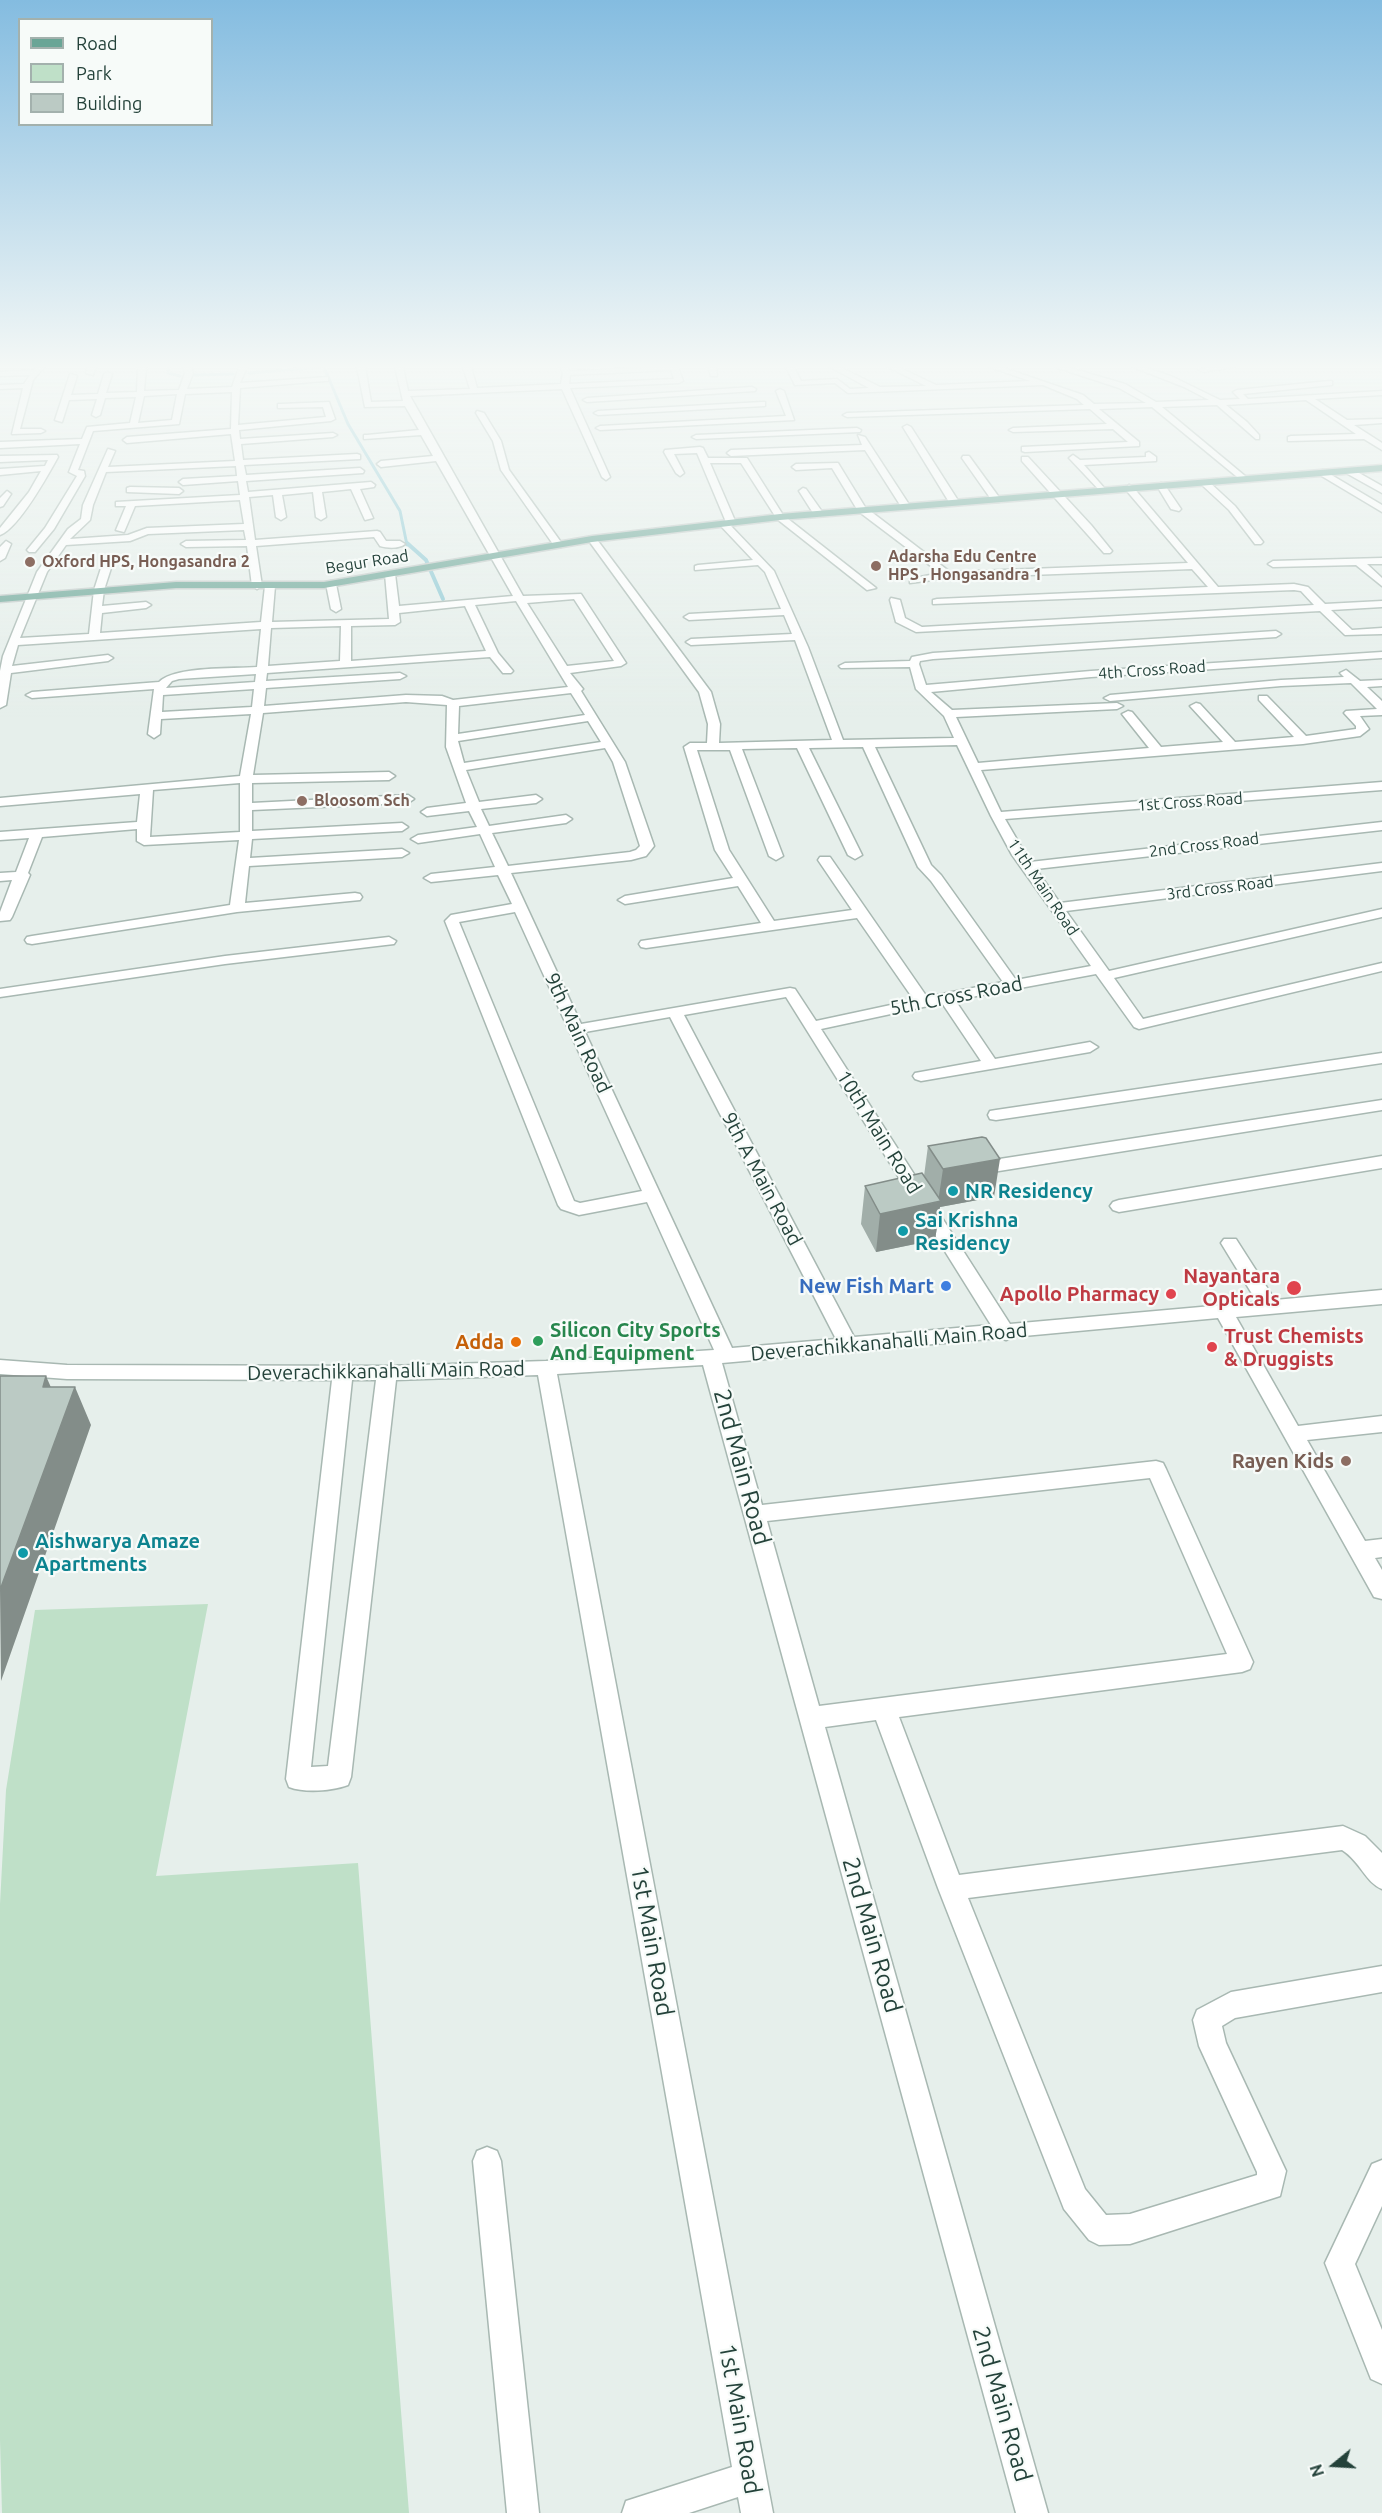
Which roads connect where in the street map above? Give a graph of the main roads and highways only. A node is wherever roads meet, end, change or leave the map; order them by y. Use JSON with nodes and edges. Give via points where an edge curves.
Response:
{"nodes":[{"id":1,"x":1186,"y":484,"type":"edge"},
{"id":2,"x":0,"y":599,"type":"edge"}],
"edges":[{"from":1,"to":2,"type":"main road","name":"Begur Road","via":[[727,523],[592,539],[331,584],[176,585]]}]}
